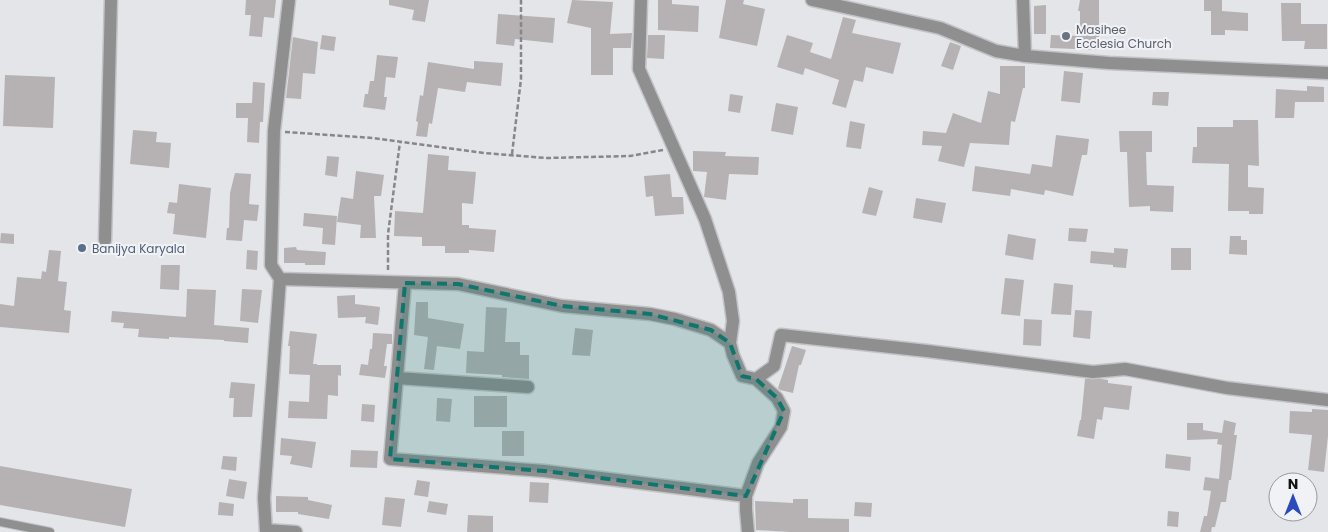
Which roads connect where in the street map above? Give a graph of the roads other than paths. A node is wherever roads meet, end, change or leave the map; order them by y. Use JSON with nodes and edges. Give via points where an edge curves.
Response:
{"nodes":[{"id":1,"x":111,"y":0,"type":"edge"},
{"id":2,"x":289,"y":0,"type":"edge"},
{"id":3,"x":641,"y":0,"type":"edge"},
{"id":4,"x":812,"y":0,"type":"edge"},
{"id":5,"x":1023,"y":0,"type":"edge"},
{"id":6,"x":1025,"y":56,"type":"junction"},
{"id":7,"x":1328,"y":73,"type":"edge"},
{"id":8,"x":105,"y":240,"type":"dead end"},
{"id":9,"x":280,"y":279,"type":"junction"},
{"id":10,"x":405,"y":282,"type":"junction"},
{"id":11,"x":730,"y":343,"type":"junction"},
{"id":12,"x":397,"y":378,"type":"junction"},
{"id":13,"x":756,"y":379,"type":"junction"},
{"id":14,"x":528,"y":387,"type":"dead end"},
{"id":15,"x":1328,"y":400,"type":"edge"},
{"id":16,"x":746,"y":496,"type":"junction"},
{"id":17,"x":0,"y":522,"type":"edge"},
{"id":18,"x":266,"y":531,"type":"edge"},
{"id":19,"x":50,"y":532,"type":"edge"},
{"id":20,"x":296,"y":532,"type":"edge"},
{"id":21,"x":748,"y":532,"type":"edge"}],
"edges":[{"from":1,"to":8,"type":"street"},
{"from":2,"to":9,"type":"street","via":[[274,131],[271,265]]},
{"from":3,"to":11,"type":"street","via":[[639,68],[705,218],[729,292],[733,321]]},
{"from":4,"to":6,"type":"street","via":[[940,28],[996,51]]},
{"from":5,"to":6,"type":"street"},
{"from":6,"to":7,"type":"street"},
{"from":9,"to":10,"type":"street"},
{"from":9,"to":18,"type":"street","via":[[264,498]]},
{"from":10,"to":11,"type":"street","via":[[458,284],[562,306],[650,314],[711,330]]},
{"from":10,"to":12,"type":"street"},
{"from":11,"to":13,"type":"street","via":[[742,376]]},
{"from":12,"to":14,"type":"street"},
{"from":12,"to":16,"type":"street","via":[[390,459],[544,471]]},
{"from":13,"to":15,"type":"street","via":[[774,366],[781,335],[1093,372],[1125,369],[1226,388]]},
{"from":13,"to":16,"type":"street","via":[[777,398],[784,411],[781,427],[758,463]]},
{"from":16,"to":21,"type":"street"},
{"from":17,"to":19,"type":"lane"},
{"from":18,"to":20,"type":"street"}]}
